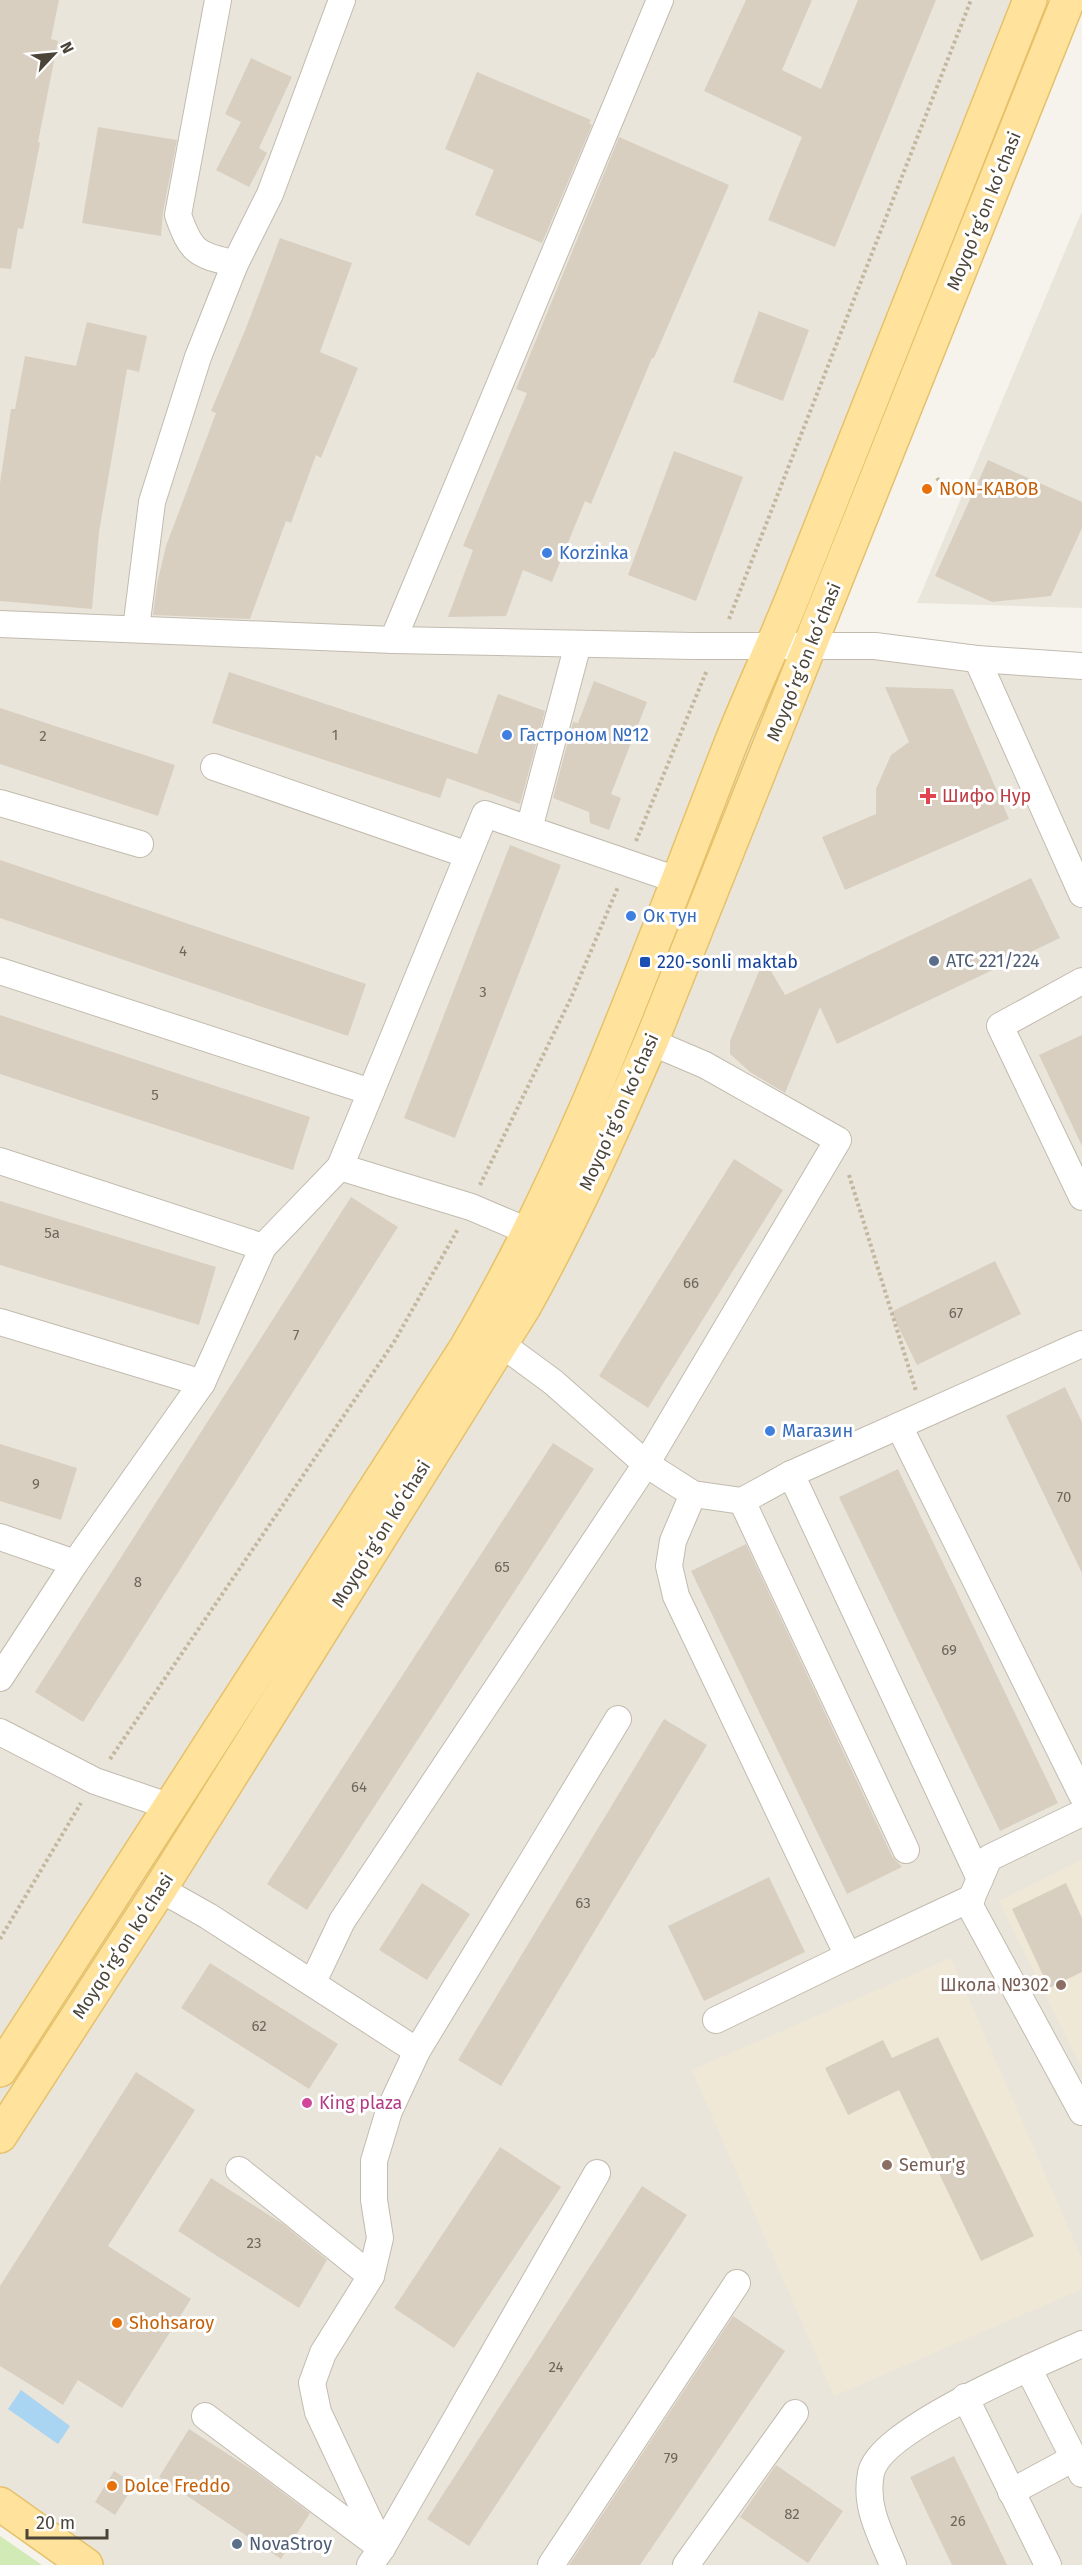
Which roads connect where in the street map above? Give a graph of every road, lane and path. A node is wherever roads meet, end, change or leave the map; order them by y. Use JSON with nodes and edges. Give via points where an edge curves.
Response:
{"nodes":[{"id":1,"x":218,"y":0,"type":"edge"},
{"id":2,"x":342,"y":0,"type":"edge"},
{"id":3,"x":660,"y":0,"type":"edge"},
{"id":4,"x":971,"y":0,"type":"edge"},
{"id":5,"x":1030,"y":0,"type":"edge"},
{"id":6,"x":1068,"y":0,"type":"edge"},
{"id":7,"x":236,"y":264,"type":"junction"},
{"id":8,"x":0,"y":624,"type":"edge"},
{"id":9,"x":136,"y":629,"type":"junction"},
{"id":10,"x":393,"y":640,"type":"junction"},
{"id":11,"x":578,"y":644,"type":"junction"},
{"id":12,"x":772,"y":645,"type":"junction"},
{"id":13,"x":717,"y":646,"type":"junction"},
{"id":14,"x":811,"y":646,"type":"junction"},
{"id":15,"x":977,"y":659,"type":"junction"},
{"id":16,"x":1082,"y":666,"type":"edge"},
{"id":17,"x":214,"y":767,"type":"dead end"},
{"id":18,"x":0,"y":803,"type":"edge"},
{"id":19,"x":529,"y":829,"type":"junction"},
{"id":20,"x":140,"y":844,"type":"dead end"},
{"id":21,"x":468,"y":855,"type":"junction"},
{"id":22,"x":628,"y":862,"type":"junction"},
{"id":23,"x":677,"y":880,"type":"junction"},
{"id":24,"x":1082,"y":894,"type":"edge"},
{"id":25,"x":0,"y":971,"type":"edge"},
{"id":26,"x":1082,"y":981,"type":"edge"},
{"id":27,"x":651,"y":1042,"type":"junction"},
{"id":28,"x":370,"y":1092,"type":"junction"},
{"id":29,"x":838,"y":1140,"type":"junction"},
{"id":30,"x":0,"y":1161,"type":"edge"},
{"id":31,"x":340,"y":1167,"type":"junction"},
{"id":32,"x":1082,"y":1197,"type":"edge"},
{"id":33,"x":471,"y":1207,"type":"junction"},
{"id":34,"x":530,"y":1232,"type":"junction"},
{"id":35,"x":263,"y":1247,"type":"junction"},
{"id":36,"x":0,"y":1322,"type":"edge"},
{"id":37,"x":500,"y":1343,"type":"junction"},
{"id":38,"x":1082,"y":1344,"type":"edge"},
{"id":39,"x":202,"y":1383,"type":"junction"},
{"id":40,"x":923,"y":1415,"type":"junction"},
{"id":41,"x":899,"y":1426,"type":"junction"},
{"id":42,"x":646,"y":1464,"type":"junction"},
{"id":43,"x":791,"y":1474,"type":"junction"},
{"id":44,"x":693,"y":1494,"type":"junction"},
{"id":45,"x":742,"y":1501,"type":"junction"},
{"id":46,"x":0,"y":1537,"type":"edge"},
{"id":47,"x":75,"y":1563,"type":"junction"},
{"id":48,"x":0,"y":1678,"type":"edge"},
{"id":49,"x":618,"y":1719,"type":"dead end"},
{"id":50,"x":0,"y":1732,"type":"edge"},
{"id":51,"x":95,"y":1781,"type":"junction"},
{"id":52,"x":1082,"y":1795,"type":"edge"},
{"id":53,"x":171,"y":1807,"type":"junction"},
{"id":54,"x":1082,"y":1813,"type":"edge"},
{"id":55,"x":906,"y":1850,"type":"dead end"},
{"id":56,"x":976,"y":1888,"type":"junction"},
{"id":57,"x":160,"y":1889,"type":"junction"},
{"id":58,"x":0,"y":1939,"type":"edge"},
{"id":59,"x":848,"y":1956,"type":"junction"},
{"id":60,"x":313,"y":1982,"type":"junction"},
{"id":61,"x":717,"y":2020,"type":"dead end"},
{"id":62,"x":417,"y":2051,"type":"junction"},
{"id":63,"x":0,"y":2070,"type":"edge"},
{"id":64,"x":1082,"y":2112,"type":"edge"},
{"id":65,"x":0,"y":2136,"type":"edge"},
{"id":66,"x":239,"y":2170,"type":"dead end"},
{"id":67,"x":597,"y":2173,"type":"dead end"},
{"id":68,"x":371,"y":2276,"type":"junction"},
{"id":69,"x":737,"y":2283,"type":"dead end"},
{"id":70,"x":1082,"y":2344,"type":"edge"},
{"id":71,"x":1028,"y":2368,"type":"junction"},
{"id":72,"x":965,"y":2397,"type":"junction"},
{"id":73,"x":795,"y":2413,"type":"dead end"},
{"id":74,"x":204,"y":2416,"type":"dead end"},
{"id":75,"x":1078,"y":2466,"type":"edge"},
{"id":76,"x":1011,"y":2492,"type":"junction"},
{"id":77,"x":0,"y":2504,"type":"edge"},
{"id":78,"x":376,"y":2557,"type":"edge"},
{"id":79,"x":86,"y":2565,"type":"edge"},
{"id":80,"x":550,"y":2565,"type":"edge"},
{"id":81,"x":686,"y":2565,"type":"edge"},
{"id":82,"x":893,"y":2565,"type":"edge"},
{"id":83,"x":1047,"y":2565,"type":"edge"}],
"edges":[{"from":1,"to":7,"type":"street","via":[[178,215],[185,234],[200,254]]},
{"from":2,"to":7,"type":"street","via":[[270,194]]},
{"from":3,"to":10,"type":"street"},
{"from":4,"to":13,"type":"path"},
{"from":5,"to":12,"type":"main road","name":"Moyqoʻrgʻon koʻchasi"},
{"from":6,"to":14,"type":"main road","name":"Moyqoʻrgʻon koʻchasi"},
{"from":7,"to":9,"type":"street","via":[[198,357],[153,502]]},
{"from":8,"to":9,"type":"street"},
{"from":9,"to":10,"type":"street"},
{"from":10,"to":11,"type":"street"},
{"from":11,"to":13,"type":"street"},
{"from":11,"to":19,"type":"street"},
{"from":12,"to":13,"type":"street"},
{"from":12,"to":14,"type":"street"},
{"from":12,"to":23,"type":"main road","name":"Moyqoʻrgʻon koʻchasi"},
{"from":13,"to":22,"type":"path"},
{"from":14,"to":15,"type":"street","via":[[874,646]]},
{"from":14,"to":27,"type":"main road","name":"Moyqoʻrgʻon koʻchasi"},
{"from":15,"to":16,"type":"street"},
{"from":15,"to":24,"type":"street"},
{"from":17,"to":21,"type":"street"},
{"from":18,"to":20,"type":"street"},
{"from":19,"to":21,"type":"street","via":[[485,814]]},
{"from":19,"to":22,"type":"street"},
{"from":21,"to":28,"type":"street"},
{"from":22,"to":23,"type":"street"},
{"from":22,"to":33,"type":"path","via":[[571,998]]},
{"from":23,"to":34,"type":"main road","name":"Moyqoʻrgʻon koʻchasi","via":[[607,1058]]},
{"from":25,"to":28,"type":"street"},
{"from":26,"to":32,"type":"street","via":[[1000,1026]]},
{"from":27,"to":29,"type":"street","via":[[705,1065]]},
{"from":27,"to":37,"type":"main road","name":"Moyqoʻrgʻon koʻchasi","via":[[559,1244]]},
{"from":28,"to":31,"type":"street"},
{"from":29,"to":40,"type":"path"},
{"from":29,"to":42,"type":"street"},
{"from":30,"to":35,"type":"street"},
{"from":31,"to":33,"type":"street"},
{"from":31,"to":35,"type":"street"},
{"from":33,"to":34,"type":"street"},
{"from":33,"to":51,"type":"path","via":[[394,1342]]},
{"from":34,"to":53,"type":"main road","name":"Moyqoʻrgʻon koʻchasi","via":[[466,1348]]},
{"from":35,"to":39,"type":"street"},
{"from":36,"to":39,"type":"street"},
{"from":37,"to":42,"type":"street","via":[[553,1382]]},
{"from":37,"to":57,"type":"main road","name":"Moyqoʻrgʻon koʻchasi"},
{"from":38,"to":40,"type":"street"},
{"from":39,"to":47,"type":"street"},
{"from":40,"to":41,"type":"street"},
{"from":41,"to":43,"type":"street"},
{"from":41,"to":52,"type":"street"},
{"from":42,"to":44,"type":"street"},
{"from":42,"to":60,"type":"street","via":[[342,1921]]},
{"from":43,"to":45,"type":"street"},
{"from":43,"to":56,"type":"street"},
{"from":44,"to":45,"type":"street"},
{"from":44,"to":59,"type":"street","via":[[673,1541],[669,1566],[676,1596]]},
{"from":45,"to":55,"type":"street"},
{"from":46,"to":47,"type":"street"},
{"from":47,"to":48,"type":"street"},
{"from":49,"to":62,"type":"street"},
{"from":50,"to":51,"type":"street"},
{"from":51,"to":53,"type":"street"},
{"from":51,"to":58,"type":"path"},
{"from":53,"to":63,"type":"main road","name":"Moyqoʻrgʻon koʻchasi"},
{"from":54,"to":56,"type":"street","via":[[989,1858]]},
{"from":56,"to":59,"type":"street"},
{"from":56,"to":64,"type":"street","via":[[969,1904]]},
{"from":57,"to":60,"type":"street"},
{"from":57,"to":65,"type":"main road","name":"Moyqoʻrgʻon koʻchasi"},
{"from":59,"to":61,"type":"street"},
{"from":60,"to":62,"type":"street"},
{"from":62,"to":68,"type":"street","via":[[389,2111],[374,2161],[374,2200],[380,2238]]},
{"from":66,"to":68,"type":"street"},
{"from":67,"to":78,"type":"street"},
{"from":68,"to":78,"type":"street","via":[[323,2353],[312,2383],[318,2412]]},
{"from":69,"to":80,"type":"street"},
{"from":70,"to":71,"type":"street"},
{"from":71,"to":72,"type":"street"},
{"from":71,"to":75,"type":"street"},
{"from":72,"to":76,"type":"street"},
{"from":72,"to":82,"type":"street","via":[[886,2448],[871,2472],[870,2507]]},
{"from":73,"to":81,"type":"street"},
{"from":74,"to":78,"type":"street"},
{"from":75,"to":76,"type":"street"},
{"from":76,"to":83,"type":"street"},
{"from":77,"to":79,"type":"main road"}]}
